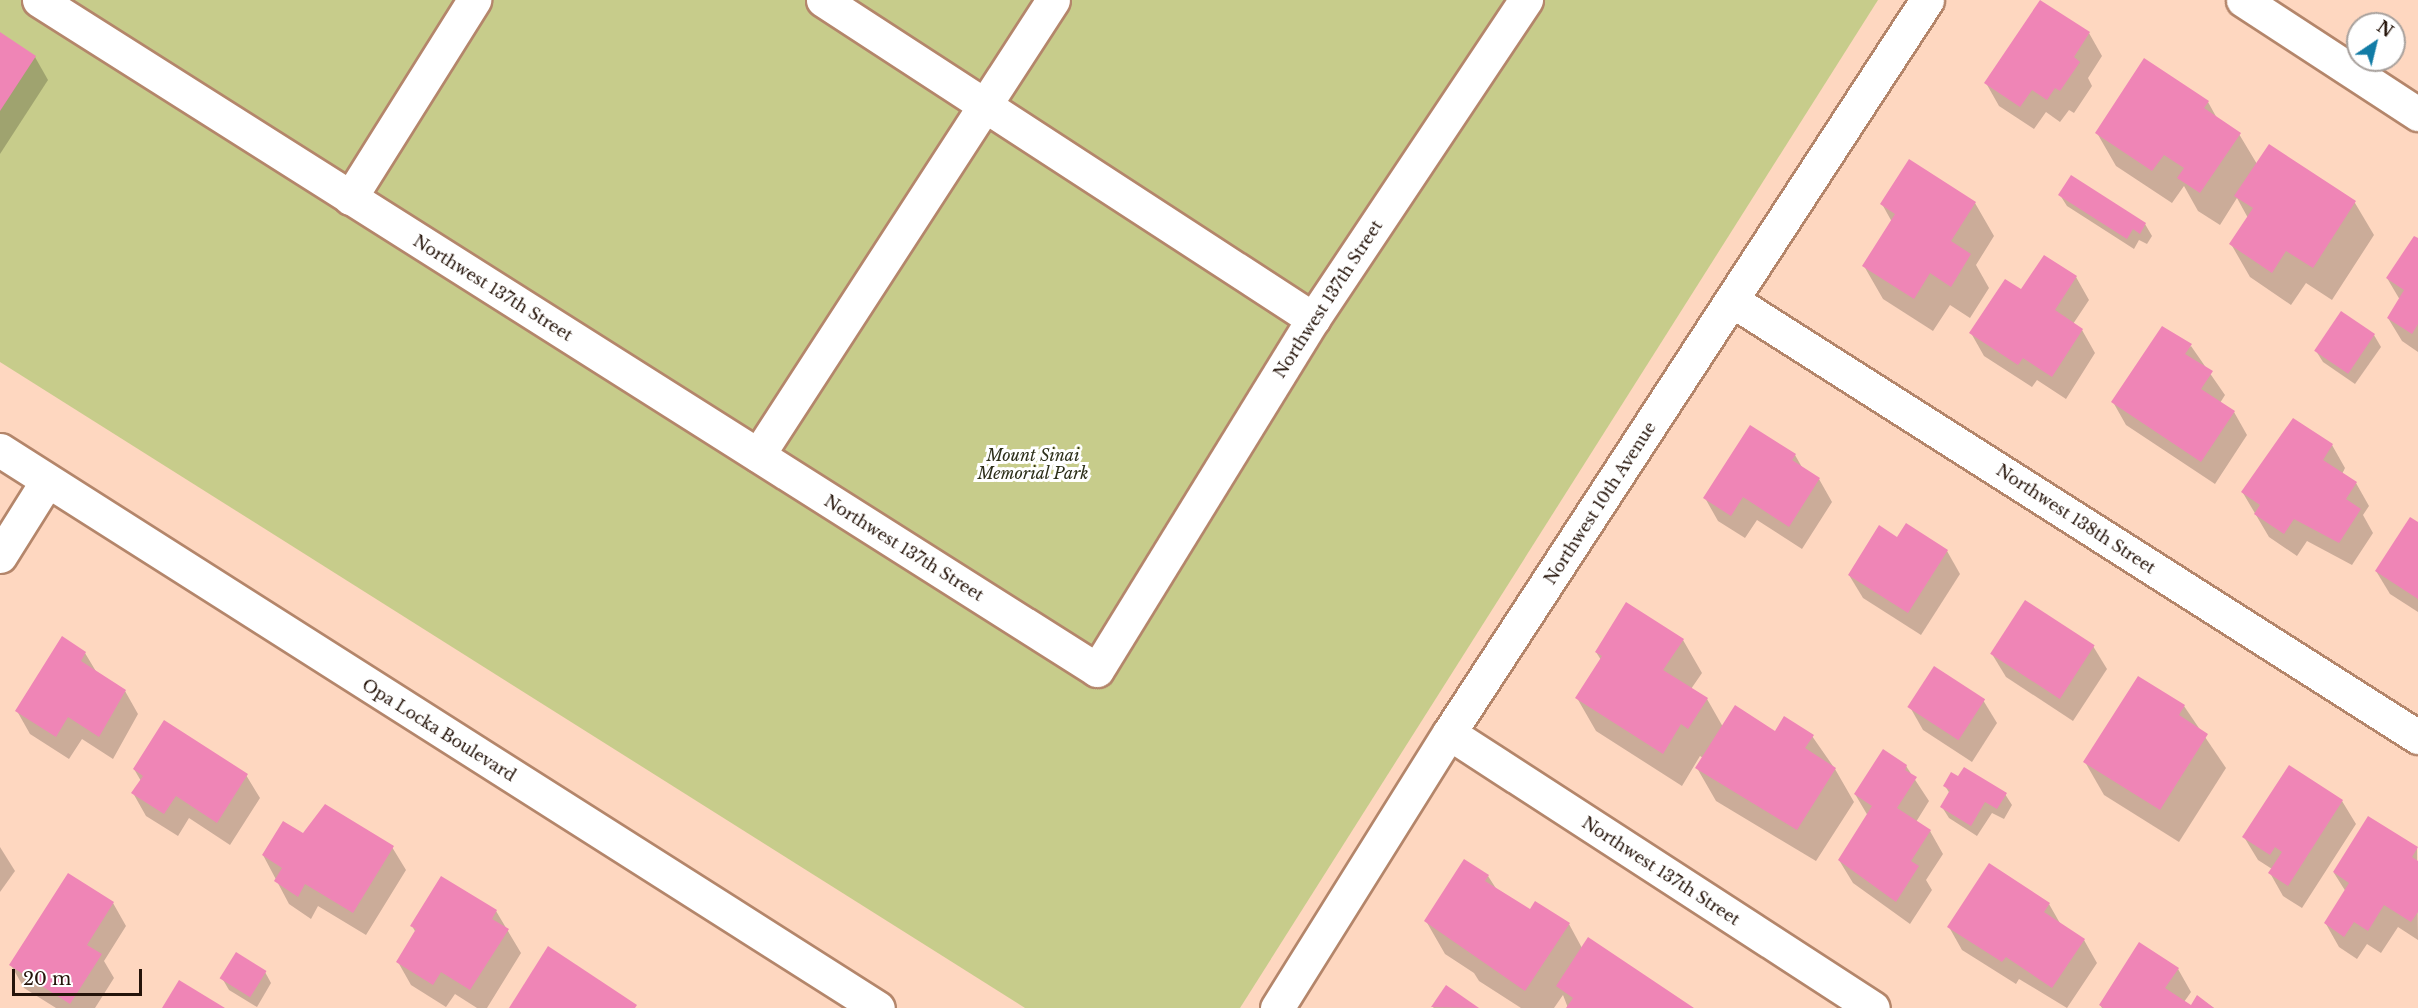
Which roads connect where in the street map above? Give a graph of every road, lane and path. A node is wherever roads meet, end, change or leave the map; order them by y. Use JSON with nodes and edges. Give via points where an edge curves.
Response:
{"nodes":[{"id":1,"x":39,"y":0,"type":"edge"},
{"id":2,"x":474,"y":0,"type":"edge"},
{"id":3,"x":823,"y":0,"type":"edge"},
{"id":4,"x":1053,"y":0,"type":"edge"},
{"id":5,"x":1526,"y":0,"type":"edge"},
{"id":6,"x":1926,"y":0,"type":"edge"},
{"id":7,"x":2243,"y":0,"type":"edge"},
{"id":8,"x":985,"y":105,"type":"junction"},
{"id":9,"x":2418,"y":114,"type":"edge"},
{"id":10,"x":350,"y":198,"type":"junction"},
{"id":11,"x":1733,"y":301,"type":"junction"},
{"id":12,"x":1313,"y":319,"type":"junction"},
{"id":13,"x":0,"y":450,"type":"edge"},
{"id":14,"x":758,"y":455,"type":"junction"},
{"id":15,"x":47,"y":481,"type":"junction"},
{"id":16,"x":0,"y":556,"type":"edge"},
{"id":17,"x":1449,"y":733,"type":"junction"},
{"id":18,"x":2418,"y":738,"type":"edge"},
{"id":19,"x":878,"y":1008,"type":"edge"},
{"id":20,"x":1276,"y":1008,"type":"edge"},
{"id":21,"x":1873,"y":1008,"type":"edge"}],
"edges":[{"from":1,"to":10,"type":"street","name":"Northwest 137th Street"},
{"from":2,"to":10,"type":"street"},
{"from":3,"to":8,"type":"street"},
{"from":4,"to":8,"type":"street"},
{"from":5,"to":12,"type":"street","name":"Northwest 137th Street"},
{"from":6,"to":11,"type":"street","name":"Northwest 10th Avenue"},
{"from":7,"to":9,"type":"street"},
{"from":8,"to":12,"type":"street"},
{"from":8,"to":14,"type":"street"},
{"from":10,"to":14,"type":"street","name":"Northwest 137th Street"},
{"from":11,"to":17,"type":"street","name":"Northwest 10th Avenue"},
{"from":11,"to":18,"type":"street","name":"Northwest 138th Street"},
{"from":12,"to":14,"type":"street","name":"Northwest 137th Street","via":[[1096,670]]},
{"from":13,"to":15,"type":"street","name":"Opa Locka Boulevard"},
{"from":15,"to":16,"type":"street"},
{"from":15,"to":19,"type":"street","name":"Opa Locka Boulevard"},
{"from":17,"to":20,"type":"street","name":"Northwest 10th Avenue"},
{"from":17,"to":21,"type":"street","name":"Northwest 137th Street"}]}
